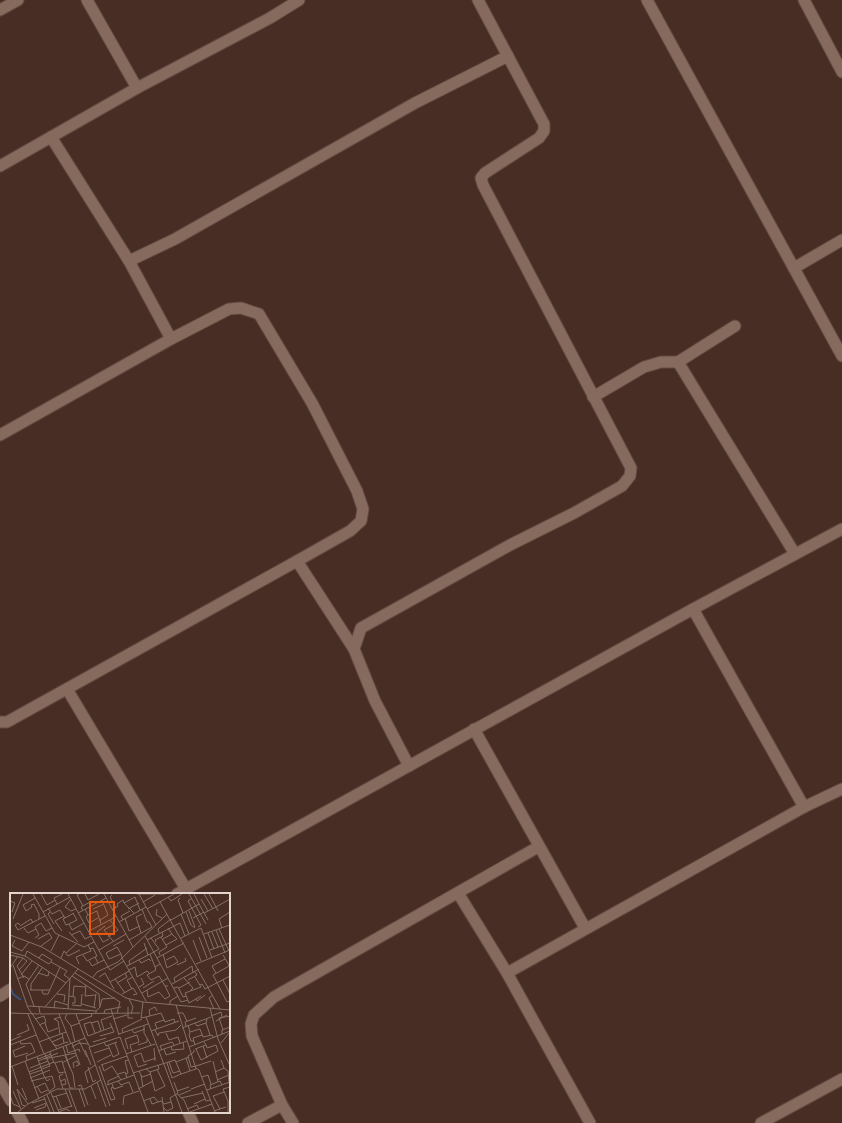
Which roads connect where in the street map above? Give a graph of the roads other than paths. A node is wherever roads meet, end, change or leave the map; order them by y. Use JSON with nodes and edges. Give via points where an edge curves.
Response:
{"nodes":[{"id":1,"x":18,"y":0,"type":"edge"},
{"id":2,"x":87,"y":0,"type":"edge"},
{"id":3,"x":299,"y":0,"type":"edge"},
{"id":4,"x":478,"y":0,"type":"edge"},
{"id":5,"x":646,"y":0,"type":"edge"},
{"id":6,"x":804,"y":0,"type":"edge"},
{"id":7,"x":0,"y":10,"type":"edge"},
{"id":8,"x":508,"y":56,"type":"junction"},
{"id":9,"x":842,"y":72,"type":"edge"},
{"id":10,"x":137,"y":88,"type":"junction"},
{"id":11,"x":51,"y":137,"type":"junction"},
{"id":12,"x":0,"y":166,"type":"edge"},
{"id":13,"x":842,"y":240,"type":"edge"},
{"id":14,"x":129,"y":261,"type":"junction"},
{"id":15,"x":794,"y":268,"type":"junction"},
{"id":16,"x":735,"y":326,"type":"dead end"},
{"id":17,"x":171,"y":339,"type":"junction"},
{"id":18,"x":842,"y":356,"type":"edge"},
{"id":19,"x":678,"y":362,"type":"junction"},
{"id":20,"x":593,"y":397,"type":"junction"},
{"id":21,"x":0,"y":435,"type":"edge"},
{"id":22,"x":842,"y":529,"type":"edge"},
{"id":23,"x":795,"y":554,"type":"junction"},
{"id":24,"x":297,"y":561,"type":"junction"},
{"id":25,"x":693,"y":609,"type":"junction"},
{"id":26,"x":354,"y":649,"type":"junction"},
{"id":27,"x":67,"y":689,"type":"junction"},
{"id":28,"x":0,"y":722,"type":"edge"},
{"id":29,"x":474,"y":729,"type":"junction"},
{"id":30,"x":409,"y":766,"type":"junction"},
{"id":31,"x":842,"y":789,"type":"edge"},
{"id":32,"x":804,"y":807,"type":"junction"},
{"id":33,"x":538,"y":847,"type":"junction"},
{"id":34,"x":181,"y":891,"type":"edge"},
{"id":35,"x":458,"y":893,"type":"junction"},
{"id":36,"x":585,"y":928,"type":"junction"},
{"id":37,"x":506,"y":973,"type":"junction"},
{"id":38,"x":10,"y":990,"type":"edge"},
{"id":39,"x":0,"y":996,"type":"edge"},
{"id":40,"x":842,"y":1079,"type":"edge"},
{"id":41,"x":0,"y":1082,"type":"edge"},
{"id":42,"x":10,"y":1099,"type":"edge"},
{"id":43,"x":282,"y":1105,"type":"junction"},
{"id":44,"x":18,"y":1113,"type":"edge"},
{"id":45,"x":188,"y":1113,"type":"edge"},
{"id":46,"x":23,"y":1123,"type":"edge"},
{"id":47,"x":193,"y":1123,"type":"edge"},
{"id":48,"x":248,"y":1123,"type":"edge"},
{"id":49,"x":293,"y":1123,"type":"edge"},
{"id":50,"x":590,"y":1123,"type":"edge"},
{"id":51,"x":761,"y":1123,"type":"edge"}],
"edges":[{"from":1,"to":7,"type":"street"},
{"from":2,"to":10,"type":"street"},
{"from":3,"to":10,"type":"street"},
{"from":4,"to":8,"type":"street"},
{"from":5,"to":15,"type":"street"},
{"from":6,"to":9,"type":"street"},
{"from":8,"to":14,"type":"street","via":[[415,103],[175,240]]},
{"from":8,"to":20,"type":"street","via":[[544,124],[544,131],[540,138],[481,178]]},
{"from":10,"to":11,"type":"street"},
{"from":11,"to":12,"type":"street"},
{"from":11,"to":14,"type":"street"},
{"from":13,"to":15,"type":"street"},
{"from":14,"to":17,"type":"street"},
{"from":15,"to":18,"type":"street"},
{"from":16,"to":19,"type":"street"},
{"from":17,"to":21,"type":"street"},
{"from":17,"to":24,"type":"street","via":[[229,309],[241,308],[259,314],[312,403],[358,491],[363,508],[362,520],[350,531]]},
{"from":19,"to":20,"type":"street","via":[[661,362],[644,367]]},
{"from":19,"to":23,"type":"street"},
{"from":20,"to":26,"type":"street","via":[[631,468],[630,476],[622,486],[367,623],[358,635]]},
{"from":22,"to":23,"type":"street"},
{"from":23,"to":25,"type":"street"},
{"from":24,"to":26,"type":"street"},
{"from":24,"to":27,"type":"street"},
{"from":25,"to":29,"type":"street"},
{"from":25,"to":32,"type":"street"},
{"from":26,"to":30,"type":"street","via":[[375,701]]},
{"from":27,"to":28,"type":"street","via":[[7,722]]},
{"from":27,"to":34,"type":"street"},
{"from":29,"to":30,"type":"street"},
{"from":29,"to":33,"type":"street"},
{"from":30,"to":34,"type":"street"},
{"from":31,"to":32,"type":"street"},
{"from":32,"to":36,"type":"street"},
{"from":33,"to":35,"type":"street"},
{"from":33,"to":36,"type":"street"},
{"from":35,"to":37,"type":"street"},
{"from":35,"to":43,"type":"street","via":[[274,997],[254,1015],[251,1024],[252,1036]]},
{"from":36,"to":37,"type":"street"},
{"from":37,"to":50,"type":"street"},
{"from":38,"to":39,"type":"street"},
{"from":40,"to":51,"type":"street"},
{"from":41,"to":42,"type":"street"},
{"from":43,"to":48,"type":"street"},
{"from":43,"to":49,"type":"street"},
{"from":44,"to":46,"type":"street"},
{"from":45,"to":47,"type":"street"}]}
